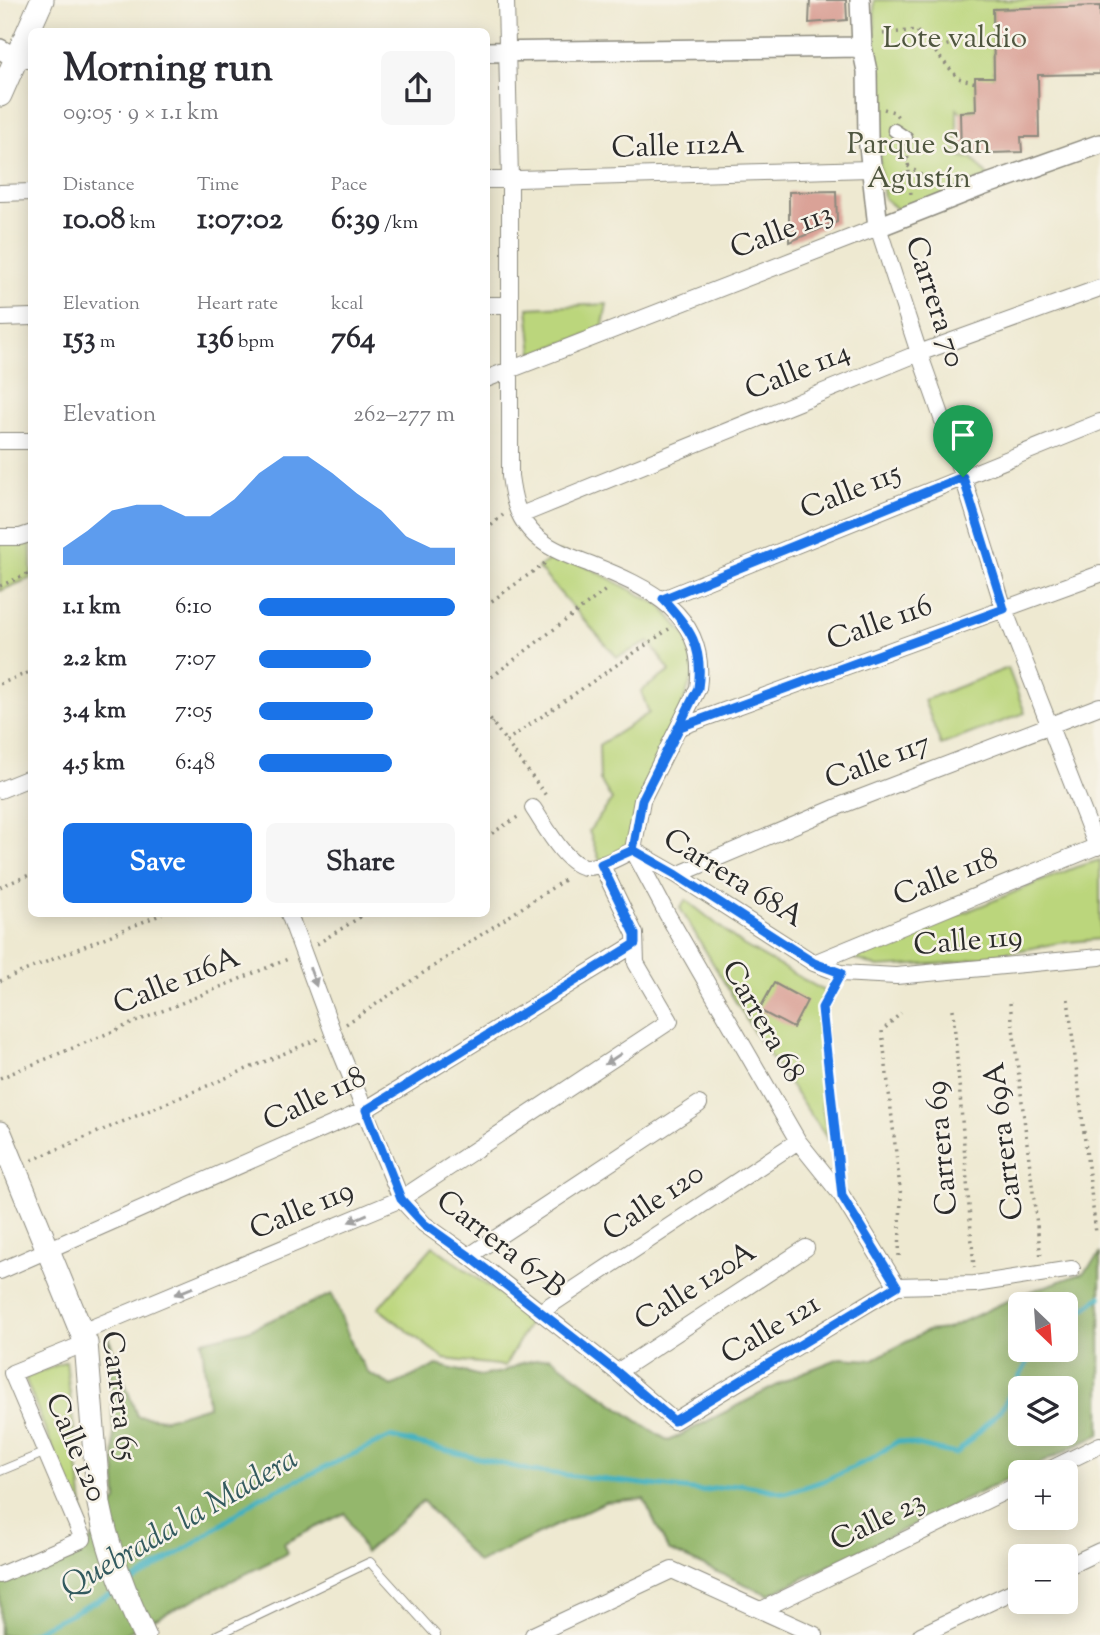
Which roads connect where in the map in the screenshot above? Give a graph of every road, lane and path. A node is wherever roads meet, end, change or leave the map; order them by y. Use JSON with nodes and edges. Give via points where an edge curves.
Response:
{"nodes":[{"id":1,"x":42,"y":0,"type":"edge"},
{"id":2,"x":506,"y":0,"type":"edge"},
{"id":3,"x":860,"y":0,"type":"edge"},
{"id":4,"x":29,"y":28,"type":"edge"},
{"id":5,"x":28,"y":30,"type":"edge"},
{"id":6,"x":883,"y":34,"type":"dead end"},
{"id":7,"x":955,"y":43,"type":"dead end"},
{"id":8,"x":862,"y":47,"type":"junction"},
{"id":9,"x":933,"y":49,"type":"junction"},
{"id":10,"x":496,"y":52,"type":"edge"},
{"id":11,"x":16,"y":55,"type":"edge"},
{"id":12,"x":976,"y":83,"type":"dead end"},
{"id":13,"x":1,"y":91,"type":"edge"},
{"id":14,"x":894,"y":130,"type":"dead end"},
{"id":15,"x":906,"y":138,"type":"joint"},
{"id":16,"x":1100,"y":145,"type":"edge"},
{"id":17,"x":908,"y":166,"type":"junction"},
{"id":18,"x":870,"y":169,"type":"junction"},
{"id":19,"x":490,"y":180,"type":"edge"},
{"id":20,"x":510,"y":180,"type":"junction"},
{"id":21,"x":937,"y":187,"type":"dead end"},
{"id":22,"x":28,"y":192,"type":"edge"},
{"id":23,"x":0,"y":193,"type":"edge"},
{"id":24,"x":912,"y":207,"type":"dead end"},
{"id":25,"x":878,"y":226,"type":"junction"},
{"id":26,"x":1100,"y":288,"type":"edge"},
{"id":27,"x":509,"y":304,"type":"junction"},
{"id":28,"x":490,"y":305,"type":"edge"},
{"id":29,"x":28,"y":317,"type":"edge"},
{"id":30,"x":0,"y":318,"type":"edge"},
{"id":31,"x":919,"y":353,"type":"junction"},
{"id":32,"x":509,"y":370,"type":"junction"},
{"id":33,"x":490,"y":377,"type":"edge"},
{"id":34,"x":1100,"y":422,"type":"edge"},
{"id":35,"x":0,"y":440,"type":"edge"},
{"id":36,"x":28,"y":441,"type":"edge"},
{"id":37,"x":963,"y":477,"type":"junction"},
{"id":38,"x":517,"y":510,"type":"junction"},
{"id":39,"x":490,"y":527,"type":"edge"},
{"id":40,"x":28,"y":534,"type":"edge"},
{"id":41,"x":0,"y":537,"type":"edge"},
{"id":42,"x":560,"y":552,"type":"junction"},
{"id":43,"x":28,"y":574,"type":"edge"},
{"id":44,"x":1100,"y":574,"type":"edge"},
{"id":45,"x":623,"y":577,"type":"junction"},
{"id":46,"x":0,"y":586,"type":"edge"},
{"id":47,"x":663,"y":599,"type":"junction"},
{"id":48,"x":490,"y":602,"type":"edge"},
{"id":49,"x":1004,"y":609,"type":"junction"},
{"id":50,"x":682,"y":619,"type":"junction"},
{"id":51,"x":28,"y":673,"type":"edge"},
{"id":52,"x":490,"y":678,"type":"edge"},
{"id":53,"x":0,"y":684,"type":"edge"},
{"id":54,"x":1100,"y":705,"type":"edge"},
{"id":55,"x":490,"y":719,"type":"edge"},
{"id":56,"x":493,"y":723,"type":"junction"},
{"id":57,"x":490,"y":725,"type":"edge"},
{"id":58,"x":1049,"y":726,"type":"junction"},
{"id":59,"x":680,"y":727,"type":"junction"},
{"id":60,"x":506,"y":741,"type":"junction"},
{"id":61,"x":28,"y":778,"type":"edge"},
{"id":62,"x":0,"y":789,"type":"edge"},
{"id":63,"x":533,"y":808,"type":"junction"},
{"id":64,"x":490,"y":835,"type":"edge"},
{"id":65,"x":1098,"y":846,"type":"edge"},
{"id":66,"x":633,"y":850,"type":"junction"},
{"id":67,"x":601,"y":864,"type":"junction"},
{"id":68,"x":28,"y":875,"type":"edge"},
{"id":69,"x":677,"y":875,"type":"junction"},
{"id":70,"x":0,"y":887,"type":"edge"},
{"id":71,"x":155,"y":917,"type":"edge"},
{"id":72,"x":290,"y":917,"type":"edge"},
{"id":73,"x":360,"y":917,"type":"edge"},
{"id":74,"x":635,"y":944,"type":"junction"},
{"id":75,"x":304,"y":952,"type":"junction"},
{"id":76,"x":1100,"y":957,"type":"edge"},
{"id":77,"x":814,"y":963,"type":"junction"},
{"id":78,"x":841,"y":973,"type":"junction"},
{"id":79,"x":0,"y":981,"type":"edge"},
{"id":80,"x":1068,"y":999,"type":"dead end"},
{"id":81,"x":1010,"y":1003,"type":"dead end"},
{"id":82,"x":953,"y":1009,"type":"dead end"},
{"id":83,"x":901,"y":1013,"type":"dead end"},
{"id":84,"x":0,"y":1078,"type":"edge"},
{"id":85,"x":699,"y":1104,"type":"dead end"},
{"id":86,"x":366,"y":1110,"type":"junction"},
{"id":87,"x":0,"y":1133,"type":"edge"},
{"id":88,"x":798,"y":1141,"type":"junction"},
{"id":89,"x":842,"y":1196,"type":"junction"},
{"id":90,"x":401,"y":1199,"type":"junction"},
{"id":91,"x":1096,"y":1233,"type":"dead end"},
{"id":92,"x":806,"y":1248,"type":"dead end"},
{"id":93,"x":48,"y":1250,"type":"junction"},
{"id":94,"x":469,"y":1256,"type":"junction"},
{"id":95,"x":1072,"y":1269,"type":"dead end"},
{"id":96,"x":0,"y":1271,"type":"edge"},
{"id":97,"x":1043,"y":1274,"type":"junction"},
{"id":98,"x":975,"y":1284,"type":"junction"},
{"id":99,"x":897,"y":1286,"type":"junction"},
{"id":100,"x":540,"y":1312,"type":"junction"},
{"id":101,"x":84,"y":1338,"type":"junction"},
{"id":102,"x":617,"y":1372,"type":"junction"},
{"id":103,"x":6,"y":1376,"type":"edge"},
{"id":104,"x":674,"y":1421,"type":"joint"},
{"id":105,"x":1100,"y":1445,"type":"edge"},
{"id":106,"x":46,"y":1452,"type":"junction"},
{"id":107,"x":1069,"y":1460,"type":"edge"},
{"id":108,"x":0,"y":1471,"type":"edge"},
{"id":109,"x":1008,"y":1490,"type":"edge"},
{"id":110,"x":1100,"y":1551,"type":"edge"},
{"id":111,"x":1078,"y":1561,"type":"edge"},
{"id":112,"x":0,"y":1575,"type":"edge"},
{"id":113,"x":1008,"y":1594,"type":"edge"},
{"id":114,"x":761,"y":1610,"type":"junction"},
{"id":115,"x":143,"y":1633,"type":"edge"},
{"id":116,"x":813,"y":1634,"type":"edge"},
{"id":117,"x":217,"y":1635,"type":"edge"},
{"id":118,"x":436,"y":1635,"type":"edge"},
{"id":119,"x":533,"y":1635,"type":"edge"},
{"id":120,"x":921,"y":1635,"type":"edge"}],
"edges":[{"from":1,"to":4,"type":"main road"},
{"from":2,"to":10,"type":"street"},
{"from":3,"to":8,"type":"street","name":"Carrera 70"},
{"from":5,"to":11,"type":"main road"},
{"from":6,"to":9,"type":"path","via":[[916,30]]},
{"from":7,"to":9,"type":"path"},
{"from":8,"to":10,"type":"street"},
{"from":8,"to":18,"type":"street","name":"Carrera 70"},
{"from":9,"to":12,"type":"path","via":[[958,78]]},
{"from":10,"to":20,"type":"street"},
{"from":11,"to":13,"type":"main road"},
{"from":14,"to":15,"type":"street"},
{"from":15,"to":17,"type":"path"},
{"from":16,"to":25,"type":"street","name":"Calle 113"},
{"from":17,"to":21,"type":"path"},
{"from":17,"to":24,"type":"path"},
{"from":18,"to":20,"type":"street","name":"Calle 112A"},
{"from":18,"to":25,"type":"street","name":"Carrera 70"},
{"from":19,"to":20,"type":"street","name":"Calle 112A"},
{"from":20,"to":27,"type":"street"},
{"from":22,"to":23,"type":"street"},
{"from":25,"to":31,"type":"street","name":"Carrera 70"},
{"from":25,"to":32,"type":"street","name":"Calle 113"},
{"from":26,"to":31,"type":"street","name":"Calle 114"},
{"from":27,"to":28,"type":"street"},
{"from":27,"to":32,"type":"street"},
{"from":29,"to":30,"type":"street"},
{"from":31,"to":37,"type":"street","name":"Carrera 70"},
{"from":31,"to":38,"type":"street","name":"Calle 114"},
{"from":32,"to":33,"type":"street","name":"Calle 113"},
{"from":32,"to":38,"type":"street","via":[[510,476]]},
{"from":34,"to":37,"type":"street","name":"Calle 115"},
{"from":35,"to":36,"type":"street"},
{"from":37,"to":47,"type":"street","name":"Calle 115"},
{"from":37,"to":49,"type":"street","name":"Carrera 70"},
{"from":38,"to":39,"type":"path"},
{"from":38,"to":42,"type":"street","name":"Carrera 68A","via":[[542,542]]},
{"from":40,"to":41,"type":"street"},
{"from":42,"to":45,"type":"street","name":"Carrera 68A"},
{"from":42,"to":48,"type":"path"},
{"from":43,"to":46,"type":"path"},
{"from":44,"to":49,"type":"street","name":"Calle 116"},
{"from":45,"to":47,"type":"street","name":"Carrera 68A"},
{"from":45,"to":52,"type":"path"},
{"from":47,"to":50,"type":"street","name":"Carrera 68A"},
{"from":49,"to":58,"type":"street","name":"Carrera 70"},
{"from":49,"to":59,"type":"street","name":"Calle 116"},
{"from":50,"to":59,"type":"street","name":"Carrera 68A","via":[[696,641],[701,668],[698,688]]},
{"from":50,"to":60,"type":"path"},
{"from":51,"to":53,"type":"path"},
{"from":54,"to":58,"type":"street","name":"Calle 117"},
{"from":55,"to":56,"type":"path"},
{"from":56,"to":57,"type":"path"},
{"from":56,"to":60,"type":"path"},
{"from":58,"to":65,"type":"street","name":"Carrera 70"},
{"from":58,"to":69,"type":"street","name":"Calle 117","via":[[842,805]]},
{"from":59,"to":66,"type":"street","name":"Carrera 68A","via":[[642,800]]},
{"from":60,"to":63,"type":"path","via":[[547,798]]},
{"from":61,"to":62,"type":"street"},
{"from":63,"to":64,"type":"path"},
{"from":63,"to":67,"type":"street","via":[[568,859],[584,867]]},
{"from":65,"to":77,"type":"street","name":"Calle 118"},
{"from":66,"to":67,"type":"street"},
{"from":66,"to":69,"type":"street","name":"Carrera 68A"},
{"from":66,"to":88,"type":"street","name":"Carrera 68"},
{"from":67,"to":74,"type":"street","via":[[635,934]]},
{"from":68,"to":70,"type":"path"},
{"from":69,"to":77,"type":"street","name":"Carrera 68A"},
{"from":71,"to":79,"type":"path"},
{"from":72,"to":75,"type":"street","name":"Carrera 67B"},
{"from":73,"to":75,"type":"path","name":"Calle 116A"},
{"from":74,"to":86,"type":"street","name":"Calle 118"},
{"from":74,"to":90,"type":"street","name":"Calle 119","one_way":true,"via":[[636,963],[670,1021]]},
{"from":75,"to":84,"type":"path","name":"Calle 116A"},
{"from":75,"to":86,"type":"street","name":"Carrera 67B","one_way":true},
{"from":76,"to":78,"type":"street","name":"Calle 119","via":[[896,976]]},
{"from":77,"to":78,"type":"street","name":"Carrera 68A"},
{"from":78,"to":89,"type":"path","via":[[822,1008]]},
{"from":80,"to":91,"type":"path"},
{"from":81,"to":97,"type":"path","name":"Carrera 69A"},
{"from":82,"to":98,"type":"path","name":"Carrera 69"},
{"from":83,"to":99,"type":"path","via":[[881,1031],[901,1197]]},
{"from":85,"to":94,"type":"street"},
{"from":86,"to":90,"type":"street","name":"Carrera 67B"},
{"from":86,"to":93,"type":"street","name":"Calle 118"},
{"from":87,"to":93,"type":"main road","name":"Carrera 65","via":[[10,1169]]},
{"from":88,"to":89,"type":"street","name":"Carrera 68"},
{"from":88,"to":100,"type":"street","name":"Calle 120"},
{"from":89,"to":99,"type":"street","name":"Carrera 68"},
{"from":90,"to":94,"type":"street","name":"Carrera 67B","via":[[424,1224]]},
{"from":90,"to":101,"type":"street","name":"Calle 119","one_way":true},
{"from":92,"to":102,"type":"street","name":"Calle 120A"},
{"from":93,"to":96,"type":"street","name":"Calle 118"},
{"from":93,"to":101,"type":"main road","name":"Carrera 65"},
{"from":94,"to":100,"type":"street","name":"Carrera 67B"},
{"from":95,"to":97,"type":"street"},
{"from":97,"to":98,"type":"street"},
{"from":98,"to":99,"type":"street"},
{"from":99,"to":104,"type":"street","name":"Calle 121"},
{"from":100,"to":102,"type":"street","name":"Carrera 67B"},
{"from":101,"to":103,"type":"street","name":"Calle 119"},
{"from":101,"to":115,"type":"main road","name":"Carrera 65","via":[[99,1504],[117,1574]]},
{"from":102,"to":104,"type":"street","name":"Carrera 67B"},
{"from":103,"to":106,"type":"street","name":"Calle 120"},
{"from":105,"to":107,"type":"street"},
{"from":106,"to":108,"type":"lane"},
{"from":106,"to":112,"type":"street","name":"Calle 120","via":[[83,1538]]},
{"from":109,"to":114,"type":"street","name":"Calle 23"},
{"from":110,"to":111,"type":"street"},
{"from":113,"to":120,"type":"street"},
{"from":114,"to":116,"type":"street"},
{"from":114,"to":119,"type":"street","via":[[672,1570]]},
{"from":117,"to":118,"type":"lane","via":[[370,1562]]}]}
